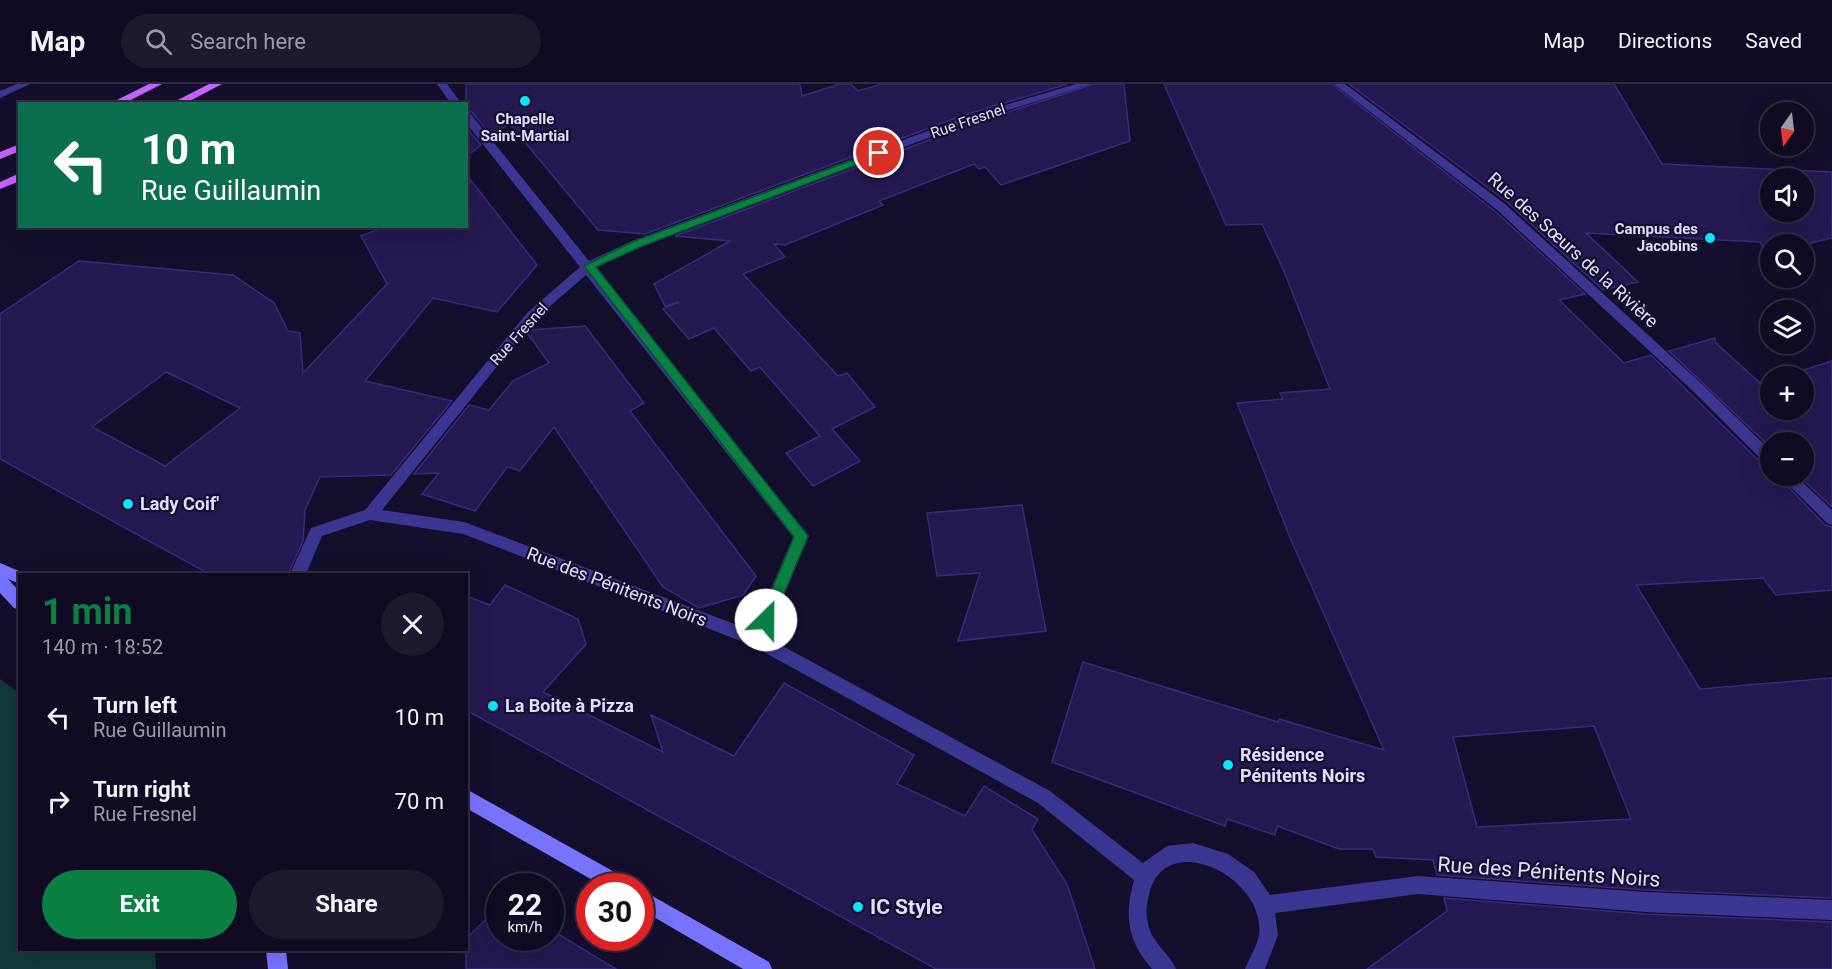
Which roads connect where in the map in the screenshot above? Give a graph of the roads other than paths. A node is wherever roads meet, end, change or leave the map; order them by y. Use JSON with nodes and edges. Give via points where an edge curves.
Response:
{"nodes":[{"id":1,"x":25,"y":84,"type":"edge"},
{"id":2,"x":157,"y":84,"type":"edge"},
{"id":3,"x":218,"y":84,"type":"edge"},
{"id":4,"x":442,"y":84,"type":"edge"},
{"id":5,"x":1087,"y":84,"type":"edge"},
{"id":6,"x":1339,"y":84,"type":"edge"},
{"id":7,"x":0,"y":95,"type":"edge"},
{"id":8,"x":118,"y":102,"type":"edge"},
{"id":9,"x":180,"y":102,"type":"edge"},
{"id":10,"x":456,"y":102,"type":"edge"},
{"id":11,"x":468,"y":117,"type":"edge"},
{"id":12,"x":18,"y":148,"type":"edge"},
{"id":13,"x":0,"y":156,"type":"edge"},
{"id":14,"x":18,"y":177,"type":"edge"},
{"id":15,"x":0,"y":186,"type":"edge"},
{"id":16,"x":589,"y":266,"type":"junction"},
{"id":17,"x":1760,"y":449,"type":"edge"},
{"id":18,"x":1797,"y":486,"type":"edge"},
{"id":19,"x":370,"y":514,"type":"junction"},
{"id":20,"x":1832,"y":519,"type":"edge"},
{"id":21,"x":0,"y":569,"type":"edge"},
{"id":22,"x":298,"y":573,"type":"edge"},
{"id":23,"x":18,"y":577,"type":"edge"},
{"id":24,"x":0,"y":582,"type":"edge"},
{"id":25,"x":18,"y":601,"type":"edge"},
{"id":26,"x":757,"y":640,"type":"junction"},
{"id":27,"x":468,"y":799,"type":"edge"},
{"id":28,"x":597,"y":873,"type":"edge"},
{"id":29,"x":1144,"y":876,"type":"junction"},
{"id":30,"x":1264,"y":905,"type":"junction"},
{"id":31,"x":654,"y":906,"type":"edge"},
{"id":32,"x":1832,"y":910,"type":"edge"},
{"id":33,"x":276,"y":951,"type":"edge"},
{"id":34,"x":278,"y":969,"type":"edge"},
{"id":35,"x":762,"y":969,"type":"edge"},
{"id":36,"x":1167,"y":969,"type":"edge"},
{"id":37,"x":1255,"y":969,"type":"edge"}],
"edges":[{"from":1,"to":7,"type":"street"},
{"from":2,"to":8,"type":"main road"},
{"from":3,"to":9,"type":"main road"},
{"from":4,"to":10,"type":"street"},
{"from":5,"to":16,"type":"street","name":"Rue Fresnel","via":[[969,119],[636,244]]},
{"from":6,"to":17,"type":"street","name":"Rue des Sœurs de la Rivière","via":[[1501,207]]},
{"from":11,"to":16,"type":"street"},
{"from":12,"to":13,"type":"main road"},
{"from":14,"to":15,"type":"main road"},
{"from":16,"to":19,"type":"street","name":"Rue Fresnel","via":[[531,316]]},
{"from":16,"to":26,"type":"street","via":[[801,536]]},
{"from":18,"to":20,"type":"street"},
{"from":19,"to":22,"type":"street","name":"Rue des Pénitents Noirs","via":[[316,532]]},
{"from":19,"to":26,"type":"street","name":"Rue des Pénitents Noirs","via":[[464,528]]},
{"from":21,"to":23,"type":"main road"},
{"from":24,"to":25,"type":"main road"},
{"from":26,"to":29,"type":"street","name":"Rue des Pénitents Noirs","via":[[1044,797]]},
{"from":27,"to":28,"type":"main road"},
{"from":29,"to":30,"type":"street","via":[[1175,853],[1196,851],[1217,856],[1252,884]]},
{"from":29,"to":36,"type":"street","via":[[1137,895],[1136,917],[1143,939]]},
{"from":30,"to":32,"type":"street","name":"Rue des Pénitents Noirs","via":[[1418,885],[1646,902]]},
{"from":30,"to":37,"type":"street","via":[[1269,927],[1266,950]]},
{"from":31,"to":35,"type":"main road"},
{"from":33,"to":34,"type":"main road"}]}
